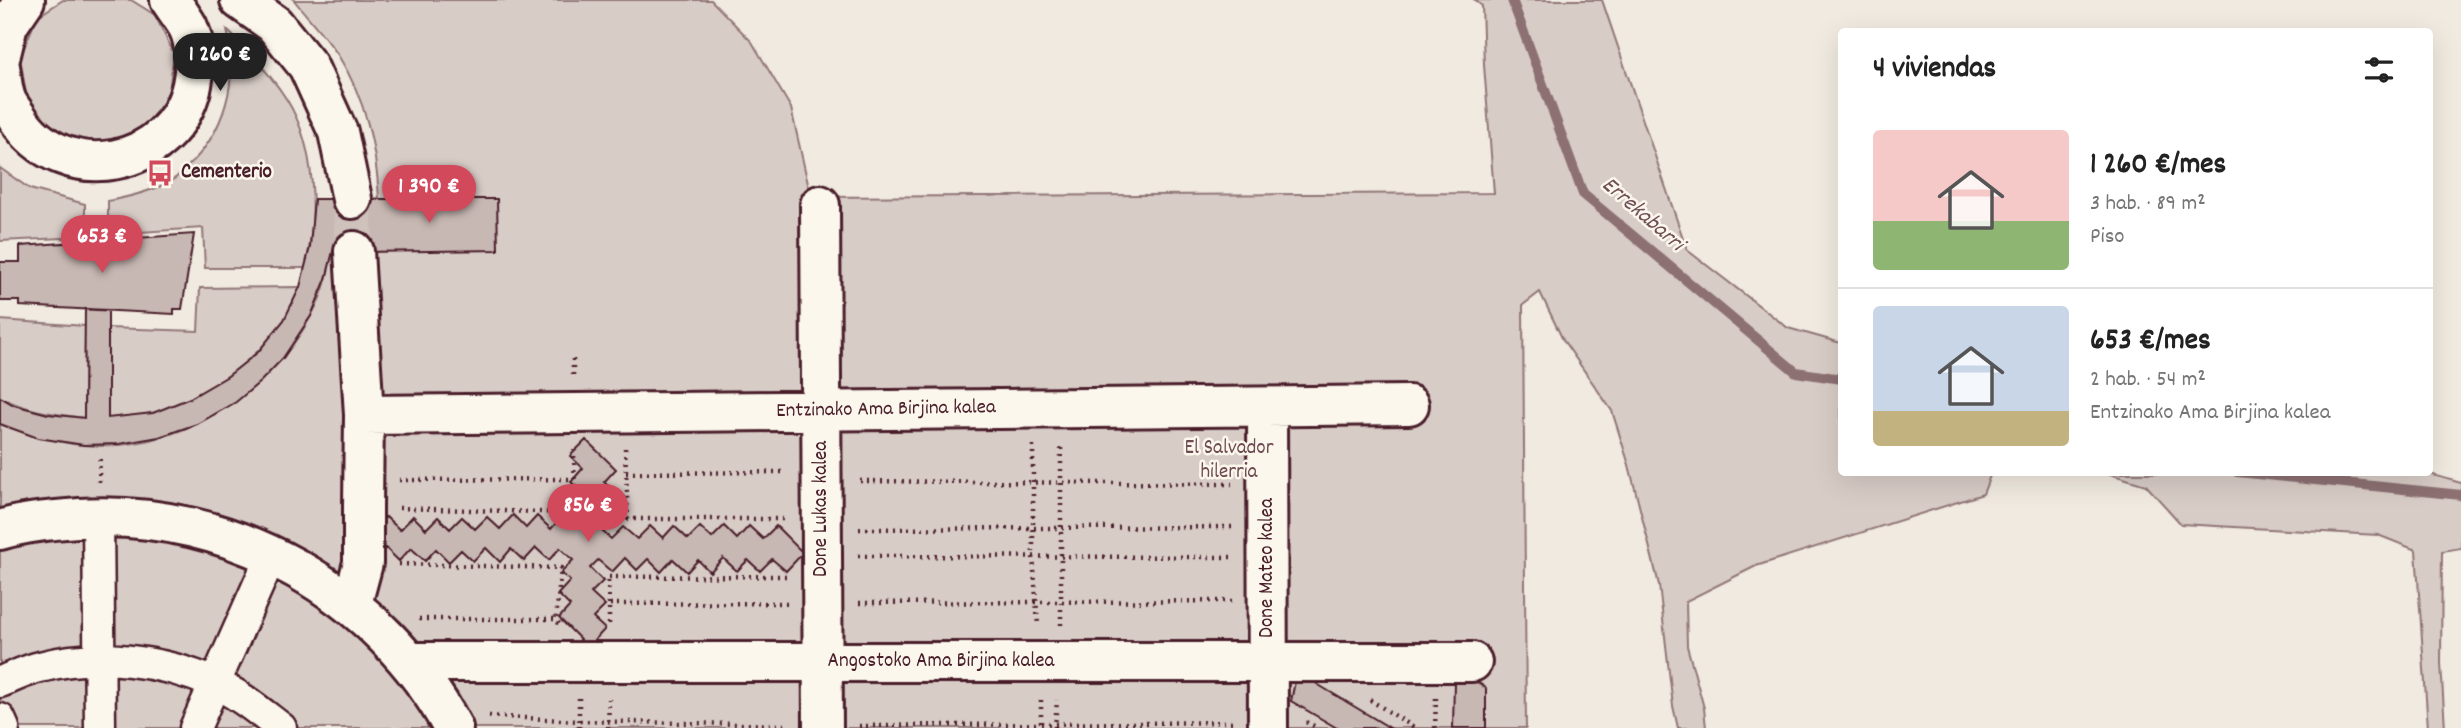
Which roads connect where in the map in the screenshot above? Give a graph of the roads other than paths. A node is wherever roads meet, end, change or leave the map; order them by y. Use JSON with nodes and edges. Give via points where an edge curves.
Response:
{"nodes":[{"id":1,"x":25,"y":0,"type":"edge"},
{"id":2,"x":170,"y":0,"type":"edge"},
{"id":3,"x":240,"y":0,"type":"edge"},
{"id":4,"x":0,"y":58,"type":"edge"},
{"id":5,"x":0,"y":67,"type":"edge"},
{"id":6,"x":352,"y":199,"type":"tunnel mouth"},
{"id":7,"x":820,"y":205,"type":"dead end"},
{"id":8,"x":354,"y":251,"type":"tunnel mouth"},
{"id":9,"x":1409,"y":405,"type":"dead end"},
{"id":10,"x":1267,"y":407,"type":"junction"},
{"id":11,"x":821,"y":411,"type":"junction"},
{"id":12,"x":364,"y":415,"type":"junction"},
{"id":13,"x":98,"y":517,"type":"junction"},
{"id":14,"x":0,"y":530,"type":"edge"},
{"id":15,"x":272,"y":554,"type":"junction"},
{"id":16,"x":360,"y":612,"type":"junction"},
{"id":17,"x":100,"y":659,"type":"junction"},
{"id":18,"x":410,"y":662,"type":"junction"},
{"id":19,"x":822,"y":662,"type":"junction"},
{"id":20,"x":1268,"y":662,"type":"junction"},
{"id":21,"x":1472,"y":662,"type":"dead end"},
{"id":22,"x":0,"y":682,"type":"edge"},
{"id":23,"x":215,"y":683,"type":"junction"},
{"id":24,"x":0,"y":719,"type":"edge"},
{"id":25,"x":4,"y":728,"type":"edge"},
{"id":26,"x":100,"y":728,"type":"edge"},
{"id":27,"x":195,"y":728,"type":"edge"},
{"id":28,"x":281,"y":728,"type":"edge"},
{"id":29,"x":453,"y":728,"type":"edge"},
{"id":30,"x":823,"y":728,"type":"edge"},
{"id":31,"x":1268,"y":728,"type":"edge"}],
"edges":[{"from":1,"to":4,"type":"street","via":[[8,25]]},
{"from":2,"to":5,"type":"street","via":[[189,29],[196,66],[188,104],[166,135],[134,155],[96,163],[58,154],[27,133],[6,100]]},
{"from":3,"to":6,"type":"street","via":[[274,24],[308,66],[338,132]]},
{"from":7,"to":11,"type":"street","name":"Done Lukas kalea"},
{"from":8,"to":12,"type":"street"},
{"from":9,"to":10,"type":"street","name":"Entzinako Ama Birjina kalea"},
{"from":10,"to":11,"type":"street","name":"Entzinako Ama Birjina kalea"},
{"from":10,"to":20,"type":"street","name":"Done Mateo kalea"},
{"from":11,"to":12,"type":"street","name":"Entzinako Ama Birjina kalea"},
{"from":11,"to":19,"type":"street","name":"Done Lukas kalea"},
{"from":12,"to":16,"type":"street"},
{"from":13,"to":14,"type":"street"},
{"from":13,"to":15,"type":"street","via":[[143,518],[187,526]]},
{"from":13,"to":17,"type":"street"},
{"from":15,"to":16,"type":"street"},
{"from":15,"to":23,"type":"street"},
{"from":16,"to":18,"type":"street"},
{"from":17,"to":22,"type":"street","via":[[40,667]]},
{"from":17,"to":23,"type":"street","via":[[159,665]]},
{"from":17,"to":26,"type":"street"},
{"from":18,"to":19,"type":"street","name":"Angostoko Ama Birjina kalea"},
{"from":18,"to":29,"type":"street"},
{"from":19,"to":20,"type":"street","name":"Angostoko Ama Birjina kalea"},
{"from":19,"to":30,"type":"street","name":"Done Lukas kalea"},
{"from":20,"to":21,"type":"street","name":"Angostoko Ama Birjina kalea"},
{"from":20,"to":31,"type":"street","name":"Done Mateo kalea"},
{"from":23,"to":27,"type":"street"},
{"from":23,"to":28,"type":"street"},
{"from":24,"to":25,"type":"street"}]}
